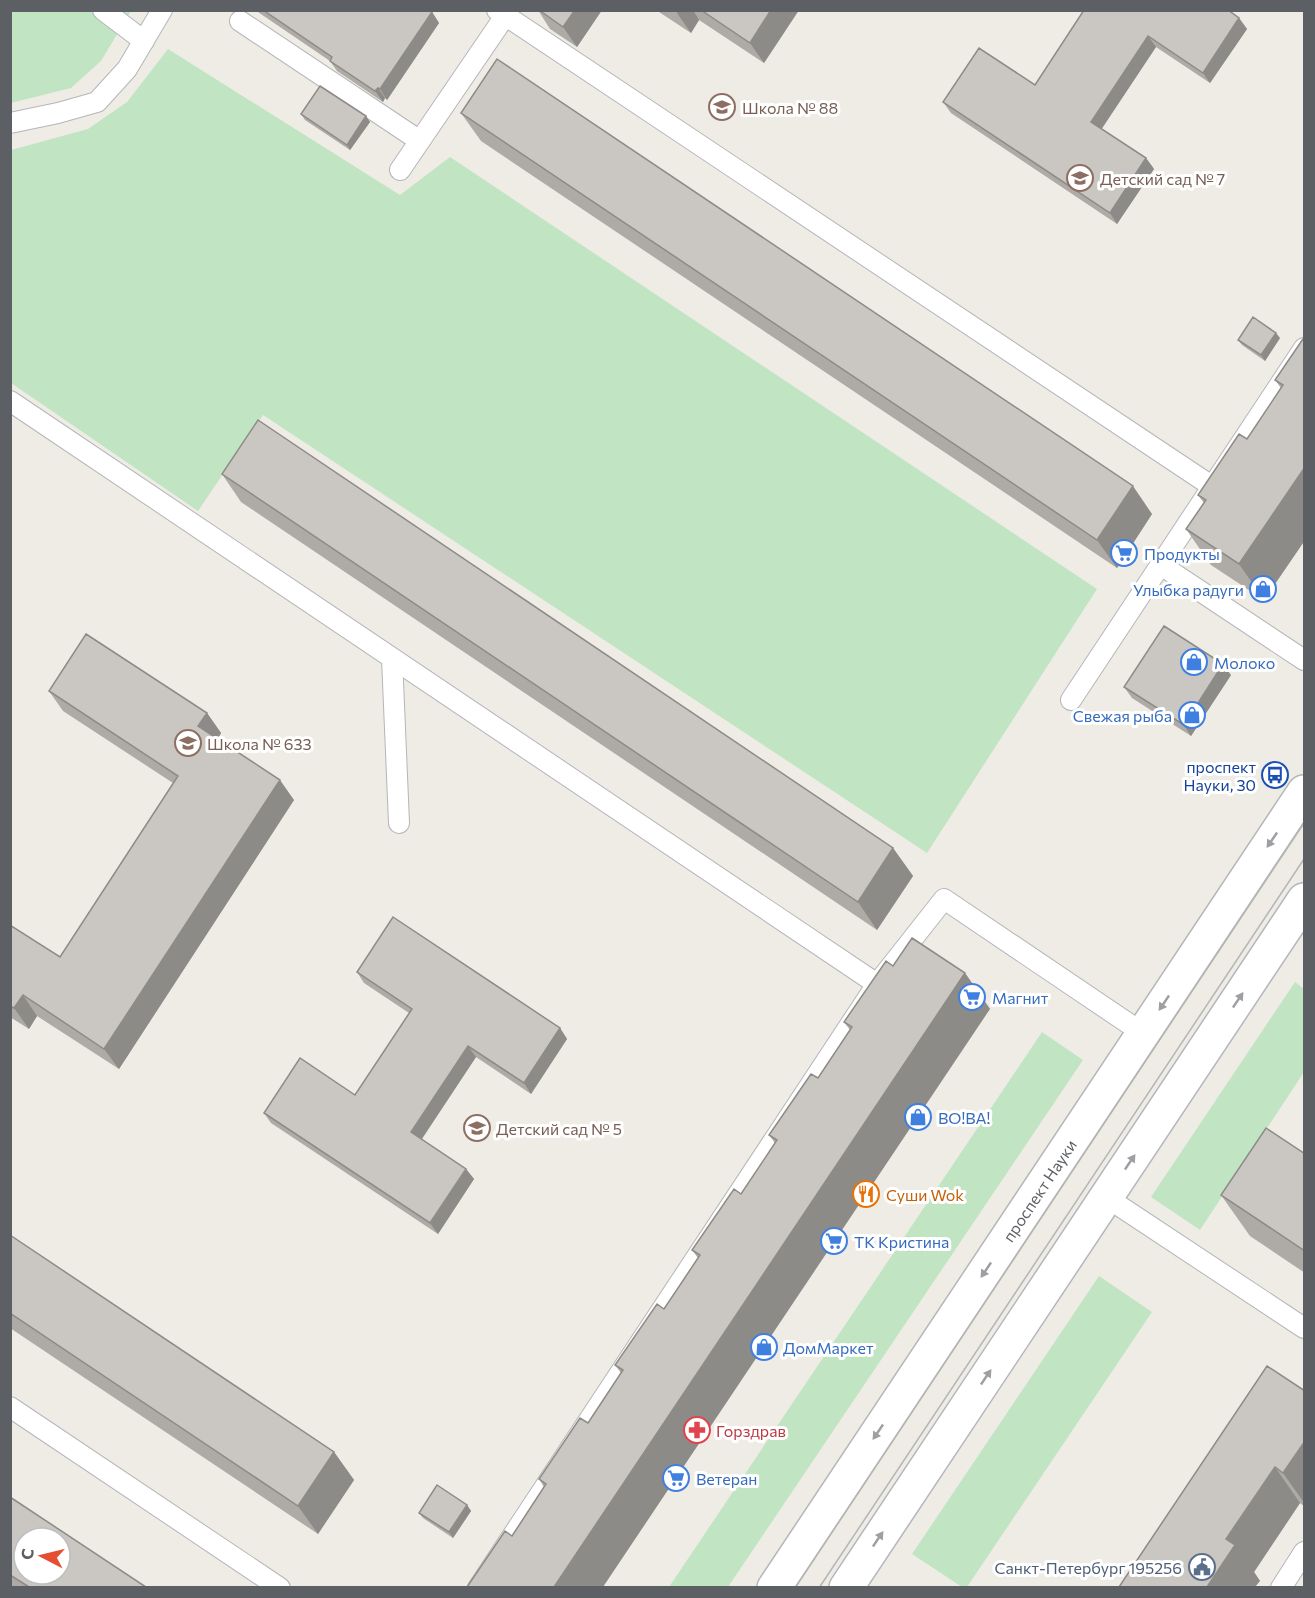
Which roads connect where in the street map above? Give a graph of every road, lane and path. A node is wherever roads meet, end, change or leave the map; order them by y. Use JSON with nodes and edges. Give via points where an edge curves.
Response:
{"nodes":[{"id":1,"x":103,"y":10,"type":"edge"},
{"id":2,"x":162,"y":10,"type":"edge"},
{"id":3,"x":501,"y":13,"type":"edge"},
{"id":4,"x":240,"y":21,"type":"dead end"},
{"id":5,"x":144,"y":41,"type":"junction"},
{"id":6,"x":10,"y":123,"type":"edge"},
{"id":7,"x":420,"y":141,"type":"junction"},
{"id":8,"x":400,"y":170,"type":"dead end"},
{"id":9,"x":1305,"y":348,"type":"edge"},
{"id":10,"x":10,"y":401,"type":"edge"},
{"id":11,"x":1213,"y":487,"type":"junction"},
{"id":12,"x":1161,"y":565,"type":"junction"},
{"id":13,"x":392,"y":658,"type":"junction"},
{"id":14,"x":1305,"y":660,"type":"edge"},
{"id":15,"x":1071,"y":700,"type":"dead end"},
{"id":16,"x":1305,"y":792,"type":"edge"},
{"id":17,"x":399,"y":823,"type":"dead end"},
{"id":18,"x":1305,"y":900,"type":"edge"},
{"id":19,"x":877,"y":984,"type":"junction"},
{"id":20,"x":1143,"y":1034,"type":"junction"},
{"id":21,"x":1106,"y":1197,"type":"junction"},
{"id":22,"x":1305,"y":1328,"type":"edge"},
{"id":23,"x":10,"y":1407,"type":"edge"},
{"id":24,"x":1305,"y":1552,"type":"edge"},
{"id":25,"x":271,"y":1585,"type":"edge"},
{"id":26,"x":478,"y":1587,"type":"edge"},
{"id":27,"x":774,"y":1587,"type":"edge"},
{"id":28,"x":846,"y":1587,"type":"edge"},
{"id":29,"x":1281,"y":1587,"type":"edge"}],
"edges":[{"from":1,"to":5,"type":"lane"},
{"from":2,"to":5,"type":"lane"},
{"from":3,"to":7,"type":"lane"},
{"from":3,"to":11,"type":"lane"},
{"from":4,"to":7,"type":"lane"},
{"from":5,"to":6,"type":"lane","via":[[127,69],[97,102]]},
{"from":7,"to":8,"type":"lane"},
{"from":9,"to":11,"type":"lane"},
{"from":10,"to":13,"type":"lane"},
{"from":11,"to":12,"type":"lane"},
{"from":12,"to":14,"type":"lane"},
{"from":12,"to":15,"type":"lane"},
{"from":13,"to":17,"type":"lane"},
{"from":13,"to":19,"type":"lane"},
{"from":16,"to":20,"type":"main road","name":"проспект Науки","one_way":true},
{"from":21,"to":18,"type":"main road","one_way":true},
{"from":19,"to":20,"type":"lane","via":[[944,898]]},
{"from":19,"to":26,"type":"lane"},
{"from":20,"to":27,"type":"main road","name":"проспект Науки","one_way":true},
{"from":21,"to":22,"type":"lane"},
{"from":28,"to":21,"type":"main road","one_way":true},
{"from":23,"to":25,"type":"lane"},
{"from":24,"to":29,"type":"lane"}]}
